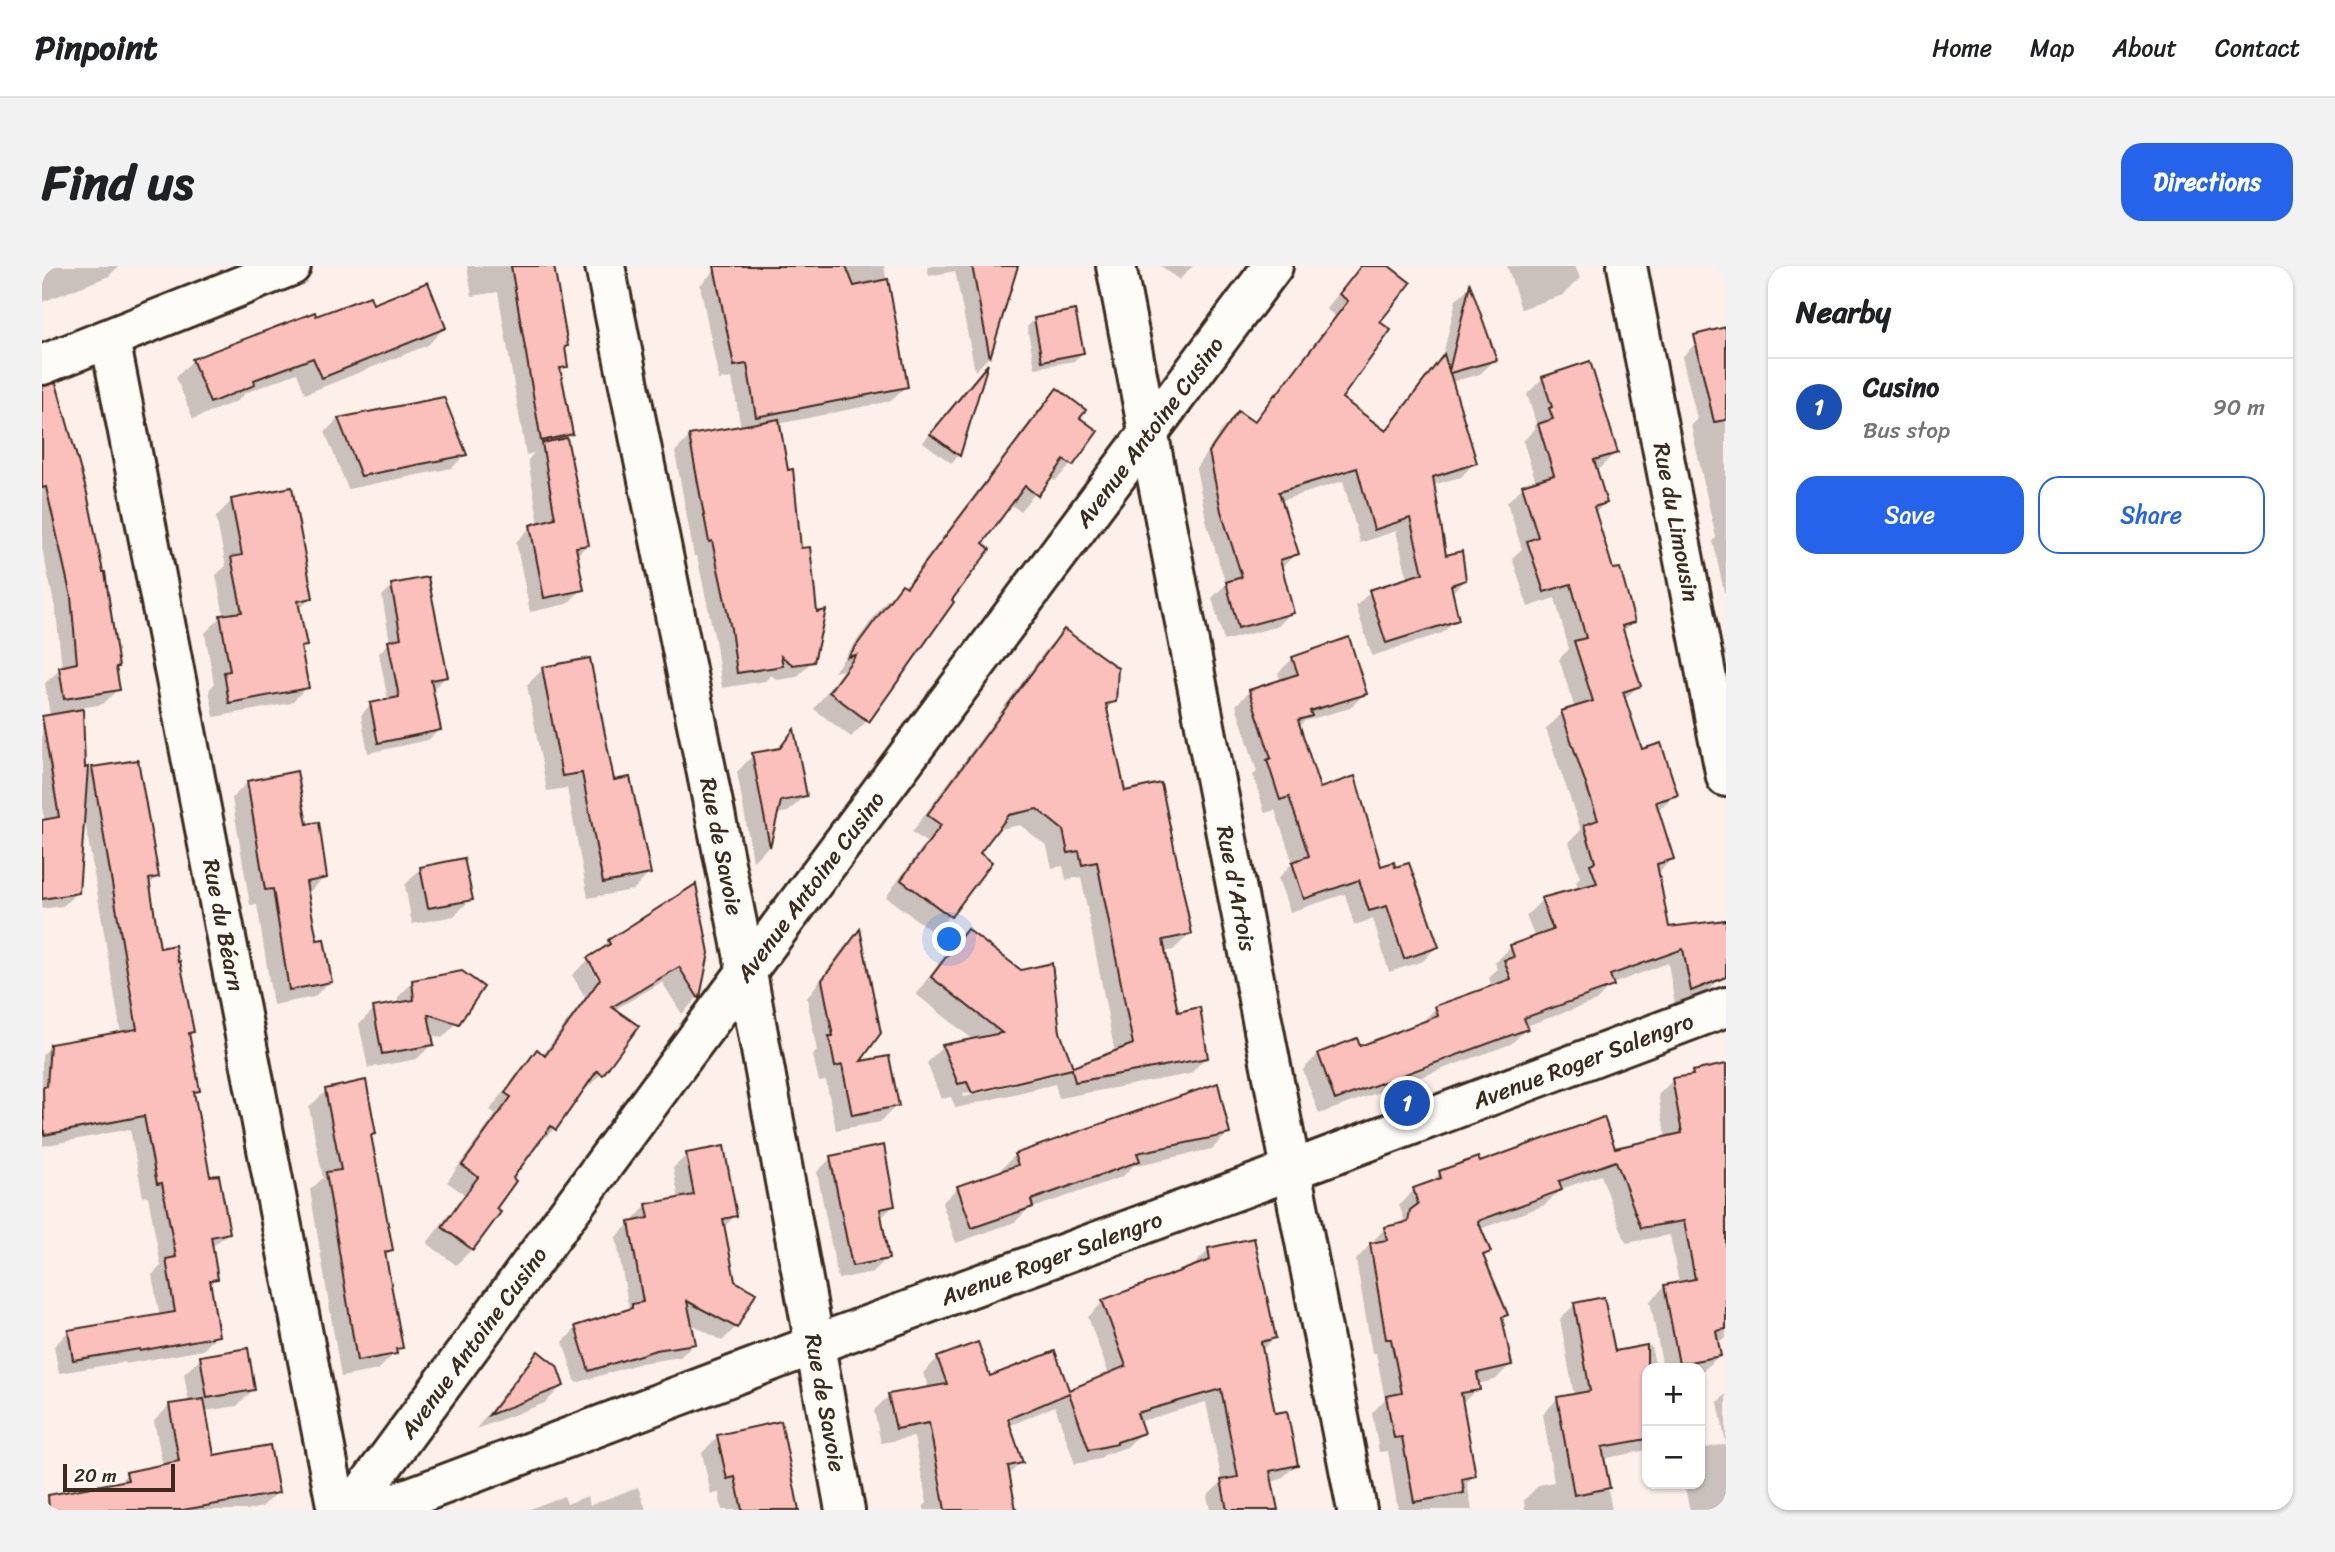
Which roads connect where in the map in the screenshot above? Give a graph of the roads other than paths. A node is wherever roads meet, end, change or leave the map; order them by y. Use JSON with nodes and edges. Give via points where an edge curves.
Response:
{"nodes":[{"id":1,"x":291,"y":266,"type":"edge"},
{"id":2,"x":605,"y":266,"type":"edge"},
{"id":3,"x":1116,"y":266,"type":"edge"},
{"id":4,"x":1273,"y":266,"type":"edge"},
{"id":5,"x":1627,"y":266,"type":"edge"},
{"id":6,"x":110,"y":339,"type":"junction"},
{"id":7,"x":42,"y":365,"type":"edge"},
{"id":8,"x":1147,"y":433,"type":"junction"},
{"id":9,"x":1726,"y":777,"type":"edge"},
{"id":10,"x":747,"y":973,"type":"junction"},
{"id":11,"x":1726,"y":1007,"type":"edge"},
{"id":12,"x":1292,"y":1170,"type":"junction"},
{"id":13,"x":814,"y":1345,"type":"junction"},
{"id":14,"x":337,"y":1510,"type":"edge"},
{"id":15,"x":350,"y":1510,"type":"edge"},
{"id":16,"x":376,"y":1510,"type":"edge"},
{"id":17,"x":845,"y":1510,"type":"edge"},
{"id":18,"x":1357,"y":1510,"type":"edge"}],
"edges":[{"from":1,"to":6,"type":"street"},
{"from":2,"to":10,"type":"street","name":"Rue de Savoie"},
{"from":3,"to":8,"type":"street","name":"Rue d'Artois"},
{"from":4,"to":8,"type":"street","name":"Avenue Antoine Cusino"},
{"from":5,"to":9,"type":"street","name":"Rue du Limousin"},
{"from":6,"to":7,"type":"street"},
{"from":6,"to":14,"type":"street","name":"Rue du Béarn"},
{"from":8,"to":10,"type":"street","name":"Avenue Antoine Cusino"},
{"from":8,"to":12,"type":"street","name":"Rue d'Artois"},
{"from":10,"to":13,"type":"street","name":"Rue de Savoie"},
{"from":10,"to":15,"type":"street","name":"Avenue Antoine Cusino"},
{"from":11,"to":12,"type":"street","name":"Avenue Roger Salengro"},
{"from":12,"to":13,"type":"street","name":"Avenue Roger Salengro"},
{"from":12,"to":18,"type":"street","name":"Rue d'Artois"},
{"from":13,"to":16,"type":"street","name":"Avenue Roger Salengro"},
{"from":13,"to":17,"type":"street","name":"Rue de Savoie"}]}
